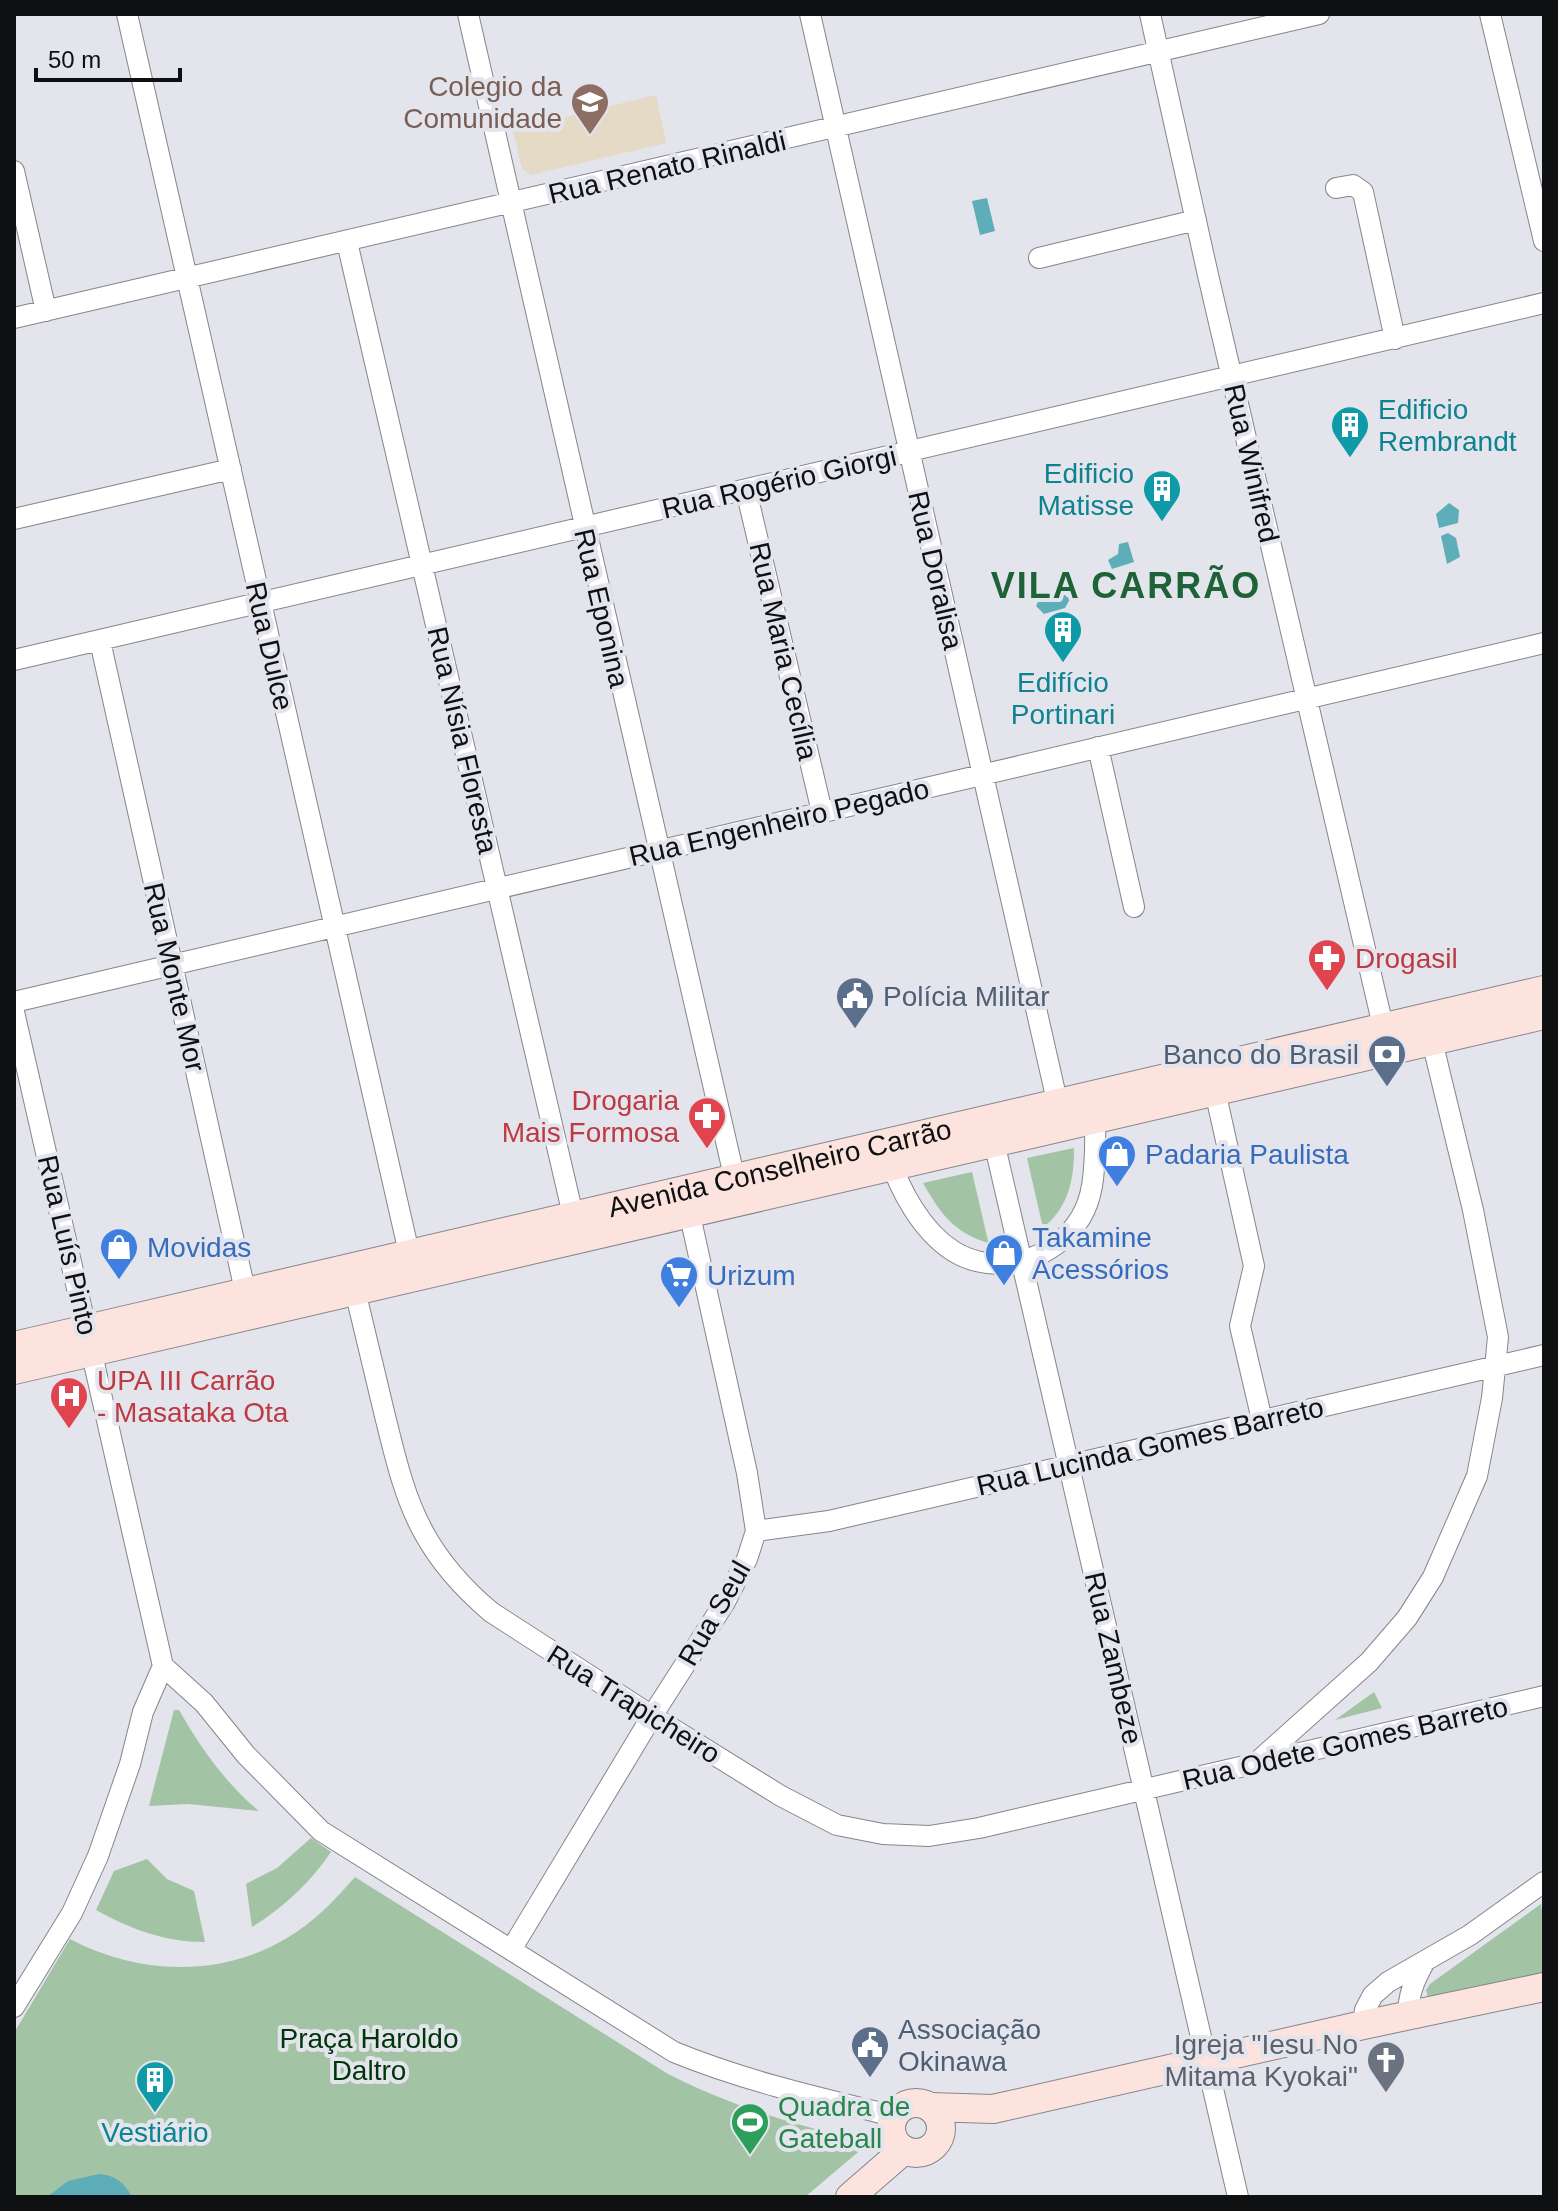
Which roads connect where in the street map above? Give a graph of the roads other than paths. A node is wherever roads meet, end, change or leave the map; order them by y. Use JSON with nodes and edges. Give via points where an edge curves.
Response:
{"nodes":[{"id":1,"x":127,"y":14,"type":"edge"},
{"id":2,"x":468,"y":14,"type":"edge"},
{"id":3,"x":810,"y":14,"type":"edge"},
{"id":4,"x":1150,"y":14,"type":"edge"},
{"id":5,"x":1319,"y":14,"type":"edge"},
{"id":6,"x":1490,"y":14,"type":"edge"},
{"id":7,"x":1159,"y":52,"type":"junction"},
{"id":8,"x":835,"y":127,"type":"junction"},
{"id":9,"x":14,"y":171,"type":"edge"},
{"id":10,"x":1336,"y":188,"type":"dead end"},
{"id":11,"x":509,"y":205,"type":"junction"},
{"id":12,"x":1196,"y":220,"type":"junction"},
{"id":13,"x":1544,"y":241,"type":"edge"},
{"id":14,"x":347,"y":242,"type":"junction"},
{"id":15,"x":1039,"y":258,"type":"dead end"},
{"id":16,"x":187,"y":277,"type":"junction"},
{"id":17,"x":1544,"y":303,"type":"edge"},
{"id":18,"x":46,"y":311,"type":"junction"},
{"id":19,"x":14,"y":318,"type":"edge"},
{"id":20,"x":1395,"y":339,"type":"junction"},
{"id":21,"x":1231,"y":377,"type":"junction"},
{"id":22,"x":909,"y":452,"type":"junction"},
{"id":23,"x":231,"y":469,"type":"junction"},
{"id":24,"x":746,"y":490,"type":"junction"},
{"id":25,"x":14,"y":519,"type":"edge"},
{"id":26,"x":584,"y":527,"type":"junction"},
{"id":27,"x":422,"y":566,"type":"junction"},
{"id":28,"x":261,"y":603,"type":"junction"},
{"id":29,"x":100,"y":641,"type":"junction"},
{"id":30,"x":1544,"y":643,"type":"edge"},
{"id":31,"x":14,"y":660,"type":"edge"},
{"id":32,"x":1307,"y":699,"type":"junction"},
{"id":33,"x":1098,"y":747,"type":"junction"},
{"id":34,"x":982,"y":775,"type":"junction"},
{"id":35,"x":822,"y":812,"type":"junction"},
{"id":36,"x":658,"y":850,"type":"junction"},
{"id":37,"x":497,"y":889,"type":"junction"},
{"id":38,"x":1134,"y":907,"type":"dead end"},
{"id":39,"x":334,"y":927,"type":"junction"},
{"id":40,"x":173,"y":964,"type":"junction"},
{"id":41,"x":1544,"y":990,"type":"edge"},
{"id":42,"x":14,"y":1002,"type":"edge"},
{"id":43,"x":14,"y":1012,"type":"edge"},
{"id":44,"x":1544,"y":1015,"type":"edge"},
{"id":45,"x":1386,"y":1039,"type":"junction"},
{"id":46,"x":1432,"y":1041,"type":"junction"},
{"id":47,"x":1215,"y":1091,"type":"junction"},
{"id":48,"x":1093,"y":1107,"type":"junction"},
{"id":49,"x":1060,"y":1115,"type":"junction"},
{"id":50,"x":992,"y":1131,"type":"junction"},
{"id":51,"x":889,"y":1154,"type":"junction"},
{"id":52,"x":737,"y":1190,"type":"junction"},
{"id":53,"x":687,"y":1202,"type":"junction"},
{"id":54,"x":576,"y":1227,"type":"junction"},
{"id":55,"x":1021,"y":1260,"type":"junction"},
{"id":56,"x":412,"y":1266,"type":"junction"},
{"id":57,"x":352,"y":1280,"type":"junction"},
{"id":58,"x":248,"y":1303,"type":"junction"},
{"id":59,"x":90,"y":1341,"type":"junction"},
{"id":60,"x":14,"y":1346,"type":"edge"},
{"id":61,"x":1544,"y":1355,"type":"edge"},
{"id":62,"x":1496,"y":1366,"type":"junction"},
{"id":63,"x":14,"y":1370,"type":"edge"},
{"id":64,"x":1262,"y":1420,"type":"junction"},
{"id":65,"x":1069,"y":1464,"type":"junction"},
{"id":66,"x":756,"y":1531,"type":"junction"},
{"id":67,"x":163,"y":1666,"type":"junction"},
{"id":68,"x":1544,"y":1696,"type":"edge"},
{"id":69,"x":652,"y":1716,"type":"junction"},
{"id":70,"x":1253,"y":1765,"type":"junction"},
{"id":71,"x":1145,"y":1788,"type":"junction"},
{"id":72,"x":1544,"y":1882,"type":"edge"},
{"id":73,"x":511,"y":1950,"type":"junction"},
{"id":74,"x":1424,"y":1963,"type":"junction"},
{"id":75,"x":1544,"y":1987,"type":"edge"},
{"id":76,"x":14,"y":2007,"type":"edge"},
{"id":77,"x":1408,"y":2017,"type":"junction"},
{"id":78,"x":1363,"y":2025,"type":"junction"},
{"id":79,"x":1205,"y":2062,"type":"junction"},
{"id":80,"x":930,"y":2107,"type":"junction"},
{"id":81,"x":993,"y":2109,"type":"junction"},
{"id":82,"x":894,"y":2116,"type":"junction"},
{"id":83,"x":939,"y":2137,"type":"junction"},
{"id":84,"x":904,"y":2150,"type":"junction"},
{"id":85,"x":850,"y":2197,"type":"edge"},
{"id":86,"x":1238,"y":2197,"type":"edge"}],
"edges":[{"from":1,"to":16,"type":"street","name":"Rua Dulce"},
{"from":2,"to":11,"type":"street","name":"Rua Eponina"},
{"from":3,"to":8,"type":"street","name":"Rua Doralisa"},
{"from":4,"to":7,"type":"street","name":"Rua Winifred"},
{"from":5,"to":7,"type":"street","name":"Rua Renato Rinaldi"},
{"from":6,"to":13,"type":"street"},
{"from":7,"to":8,"type":"street","name":"Rua Renato Rinaldi"},
{"from":7,"to":12,"type":"street","name":"Rua Winifred"},
{"from":8,"to":11,"type":"street","name":"Rua Renato Rinaldi"},
{"from":8,"to":22,"type":"street","name":"Rua Doralisa"},
{"from":9,"to":18,"type":"street"},
{"from":10,"to":20,"type":"street","via":[[1353,185],[1363,192]]},
{"from":11,"to":14,"type":"street","name":"Rua Renato Rinaldi"},
{"from":11,"to":26,"type":"street","name":"Rua Eponina"},
{"from":12,"to":15,"type":"street"},
{"from":12,"to":21,"type":"street","name":"Rua Winifred"},
{"from":14,"to":16,"type":"street","name":"Rua Renato Rinaldi"},
{"from":14,"to":27,"type":"street","name":"Rua Nísia Floresta"},
{"from":16,"to":18,"type":"street","name":"Rua Renato Rinaldi"},
{"from":16,"to":23,"type":"street","name":"Rua Dulce"},
{"from":17,"to":20,"type":"street","name":"Rua Rogério Giorgi"},
{"from":18,"to":19,"type":"street","name":"Rua Renato Rinaldi"},
{"from":20,"to":21,"type":"street","name":"Rua Rogério Giorgi"},
{"from":21,"to":22,"type":"street","name":"Rua Rogério Giorgi"},
{"from":21,"to":32,"type":"street","name":"Rua Winifred"},
{"from":22,"to":24,"type":"street","name":"Rua Rogério Giorgi"},
{"from":22,"to":34,"type":"street","name":"Rua Doralisa"},
{"from":23,"to":25,"type":"street"},
{"from":23,"to":28,"type":"street","name":"Rua Dulce"},
{"from":24,"to":26,"type":"street","name":"Rua Rogério Giorgi"},
{"from":24,"to":35,"type":"street","name":"Rua Maria Cecília"},
{"from":26,"to":27,"type":"street","name":"Rua Rogério Giorgi"},
{"from":26,"to":36,"type":"street","name":"Rua Eponina"},
{"from":27,"to":28,"type":"street","name":"Rua Rogério Giorgi"},
{"from":27,"to":37,"type":"street","name":"Rua Nísia Floresta"},
{"from":28,"to":29,"type":"street","name":"Rua Rogério Giorgi"},
{"from":28,"to":39,"type":"street","name":"Rua Dulce"},
{"from":29,"to":31,"type":"street","name":"Rua Rogério Giorgi"},
{"from":29,"to":40,"type":"street","name":"Rua Monte Mor"},
{"from":30,"to":32,"type":"street","name":"Rua Engenheiro Pegado"},
{"from":32,"to":33,"type":"street","name":"Rua Engenheiro Pegado"},
{"from":32,"to":45,"type":"street","name":"Rua Winifred"},
{"from":33,"to":34,"type":"street","name":"Rua Engenheiro Pegado"},
{"from":33,"to":38,"type":"street"},
{"from":34,"to":35,"type":"street","name":"Rua Engenheiro Pegado"},
{"from":34,"to":49,"type":"street","name":"Rua Doralisa"},
{"from":35,"to":36,"type":"street","name":"Rua Engenheiro Pegado"},
{"from":36,"to":37,"type":"street","name":"Rua Engenheiro Pegado"},
{"from":36,"to":52,"type":"street","name":"Rua Eponina"},
{"from":37,"to":39,"type":"street","name":"Rua Engenheiro Pegado"},
{"from":37,"to":54,"type":"street","name":"Rua Nísia Floresta"},
{"from":39,"to":40,"type":"street","name":"Rua Engenheiro Pegado"},
{"from":39,"to":56,"type":"street","name":"Rua Dulce"},
{"from":40,"to":42,"type":"street","name":"Rua Engenheiro Pegado"},
{"from":40,"to":58,"type":"street","name":"Rua Monte Mor"},
{"from":41,"to":45,"type":"main road","name":"Avenida Conselheiro Carrão"},
{"from":43,"to":59,"type":"street","name":"Rua Luís Pinto"},
{"from":44,"to":46,"type":"main road","name":"Avenida Conselheiro Carrão"},
{"from":45,"to":46,"type":"main road","name":"Avenida Conselheiro Carrão"},
{"from":45,"to":47,"type":"main road","name":"Avenida Conselheiro Carrão"},
{"from":45,"to":48,"type":"main road","name":"Avenida Conselheiro Carrão"},
{"from":46,"to":62,"type":"street","via":[[1494,1306]]},
{"from":47,"to":48,"type":"main road","name":"Avenida Conselheiro Carrão"},
{"from":47,"to":64,"type":"street","via":[[1254,1266],[1240,1326]]},
{"from":48,"to":49,"type":"main road","name":"Avenida Conselheiro Carrão"},
{"from":48,"to":55,"type":"street","via":[[1094,1174],[1081,1217],[1058,1243]]},
{"from":49,"to":50,"type":"main road","name":"Avenida Conselheiro Carrão"},
{"from":50,"to":51,"type":"main road","name":"Avenida Conselheiro Carrão"},
{"from":50,"to":55,"type":"street","name":"Rua Zambeze"},
{"from":51,"to":52,"type":"main road","name":"Avenida Conselheiro Carrão"},
{"from":51,"to":55,"type":"street","via":[[914,1208],[929,1230],[955,1252],[990,1265]]},
{"from":52,"to":53,"type":"main road","name":"Avenida Conselheiro Carrão"},
{"from":53,"to":54,"type":"main road","name":"Avenida Conselheiro Carrão"},
{"from":53,"to":66,"type":"street","name":"Rua Seul"},
{"from":54,"to":56,"type":"main road","name":"Avenida Conselheiro Carrão"},
{"from":55,"to":65,"type":"street","name":"Rua Zambeze"},
{"from":56,"to":57,"type":"main road","name":"Avenida Conselheiro Carrão"},
{"from":57,"to":58,"type":"main road","name":"Avenida Conselheiro Carrão"},
{"from":57,"to":69,"type":"street","name":"Rua Trapicheiro","via":[[398,1469],[418,1521],[447,1568],[491,1612]]},
{"from":58,"to":59,"type":"main road","name":"Avenida Conselheiro Carrão"},
{"from":59,"to":60,"type":"main road","name":"Avenida Conselheiro Carrão"},
{"from":59,"to":63,"type":"main road","name":"Avenida Conselheiro Carrão"},
{"from":59,"to":67,"type":"street","name":"Rua Luís Pinto"},
{"from":61,"to":62,"type":"street","name":"Rua Lucinda Gomes Barreto"},
{"from":62,"to":64,"type":"street","name":"Rua Lucinda Gomes Barreto"},
{"from":62,"to":70,"type":"street","via":[[1477,1476],[1433,1577],[1369,1662]]},
{"from":64,"to":65,"type":"street","name":"Rua Lucinda Gomes Barreto"},
{"from":65,"to":66,"type":"street","name":"Rua Lucinda Gomes Barreto","via":[[829,1521]]},
{"from":65,"to":71,"type":"street","name":"Rua Zambeze"},
{"from":66,"to":69,"type":"street","name":"Rua Seul","via":[[725,1602]]},
{"from":67,"to":73,"type":"street","via":[[204,1703],[246,1755],[321,1831]]},
{"from":67,"to":76,"type":"street","via":[[143,1712],[98,1856],[72,1913]]},
{"from":68,"to":70,"type":"street","name":"Rua Odete Gomes Barreto"},
{"from":69,"to":71,"type":"street","name":"Rua Trapicheiro","via":[[837,1825],[883,1834],[929,1836],[979,1828]]},
{"from":69,"to":73,"type":"street","name":"Rua Seul"},
{"from":70,"to":71,"type":"street","name":"Rua Odete Gomes Barreto"},
{"from":71,"to":79,"type":"street","name":"Rua Zambeze"},
{"from":72,"to":74,"type":"street"},
{"from":73,"to":82,"type":"street","via":[[674,2052],[787,2091]]},
{"from":74,"to":77,"type":"street","via":[[1411,1986]]},
{"from":74,"to":78,"type":"street","via":[[1402,1972],[1373,1995]]},
{"from":75,"to":77,"type":"main road"},
{"from":77,"to":78,"type":"main road"},
{"from":78,"to":79,"type":"main road"},
{"from":79,"to":81,"type":"main road"},
{"from":79,"to":86,"type":"street","name":"Rua Zambeze"},
{"from":80,"to":81,"type":"main road"},
{"from":80,"to":82,"type":"main road","via":[[914,2103]]},
{"from":80,"to":83,"type":"main road","via":[[940,2121]]},
{"from":81,"to":83,"type":"main road"},
{"from":82,"to":84,"type":"main road","via":[[893,2139]]},
{"from":83,"to":84,"type":"main road","via":[[920,2152]]},
{"from":84,"to":85,"type":"main road"}]}
